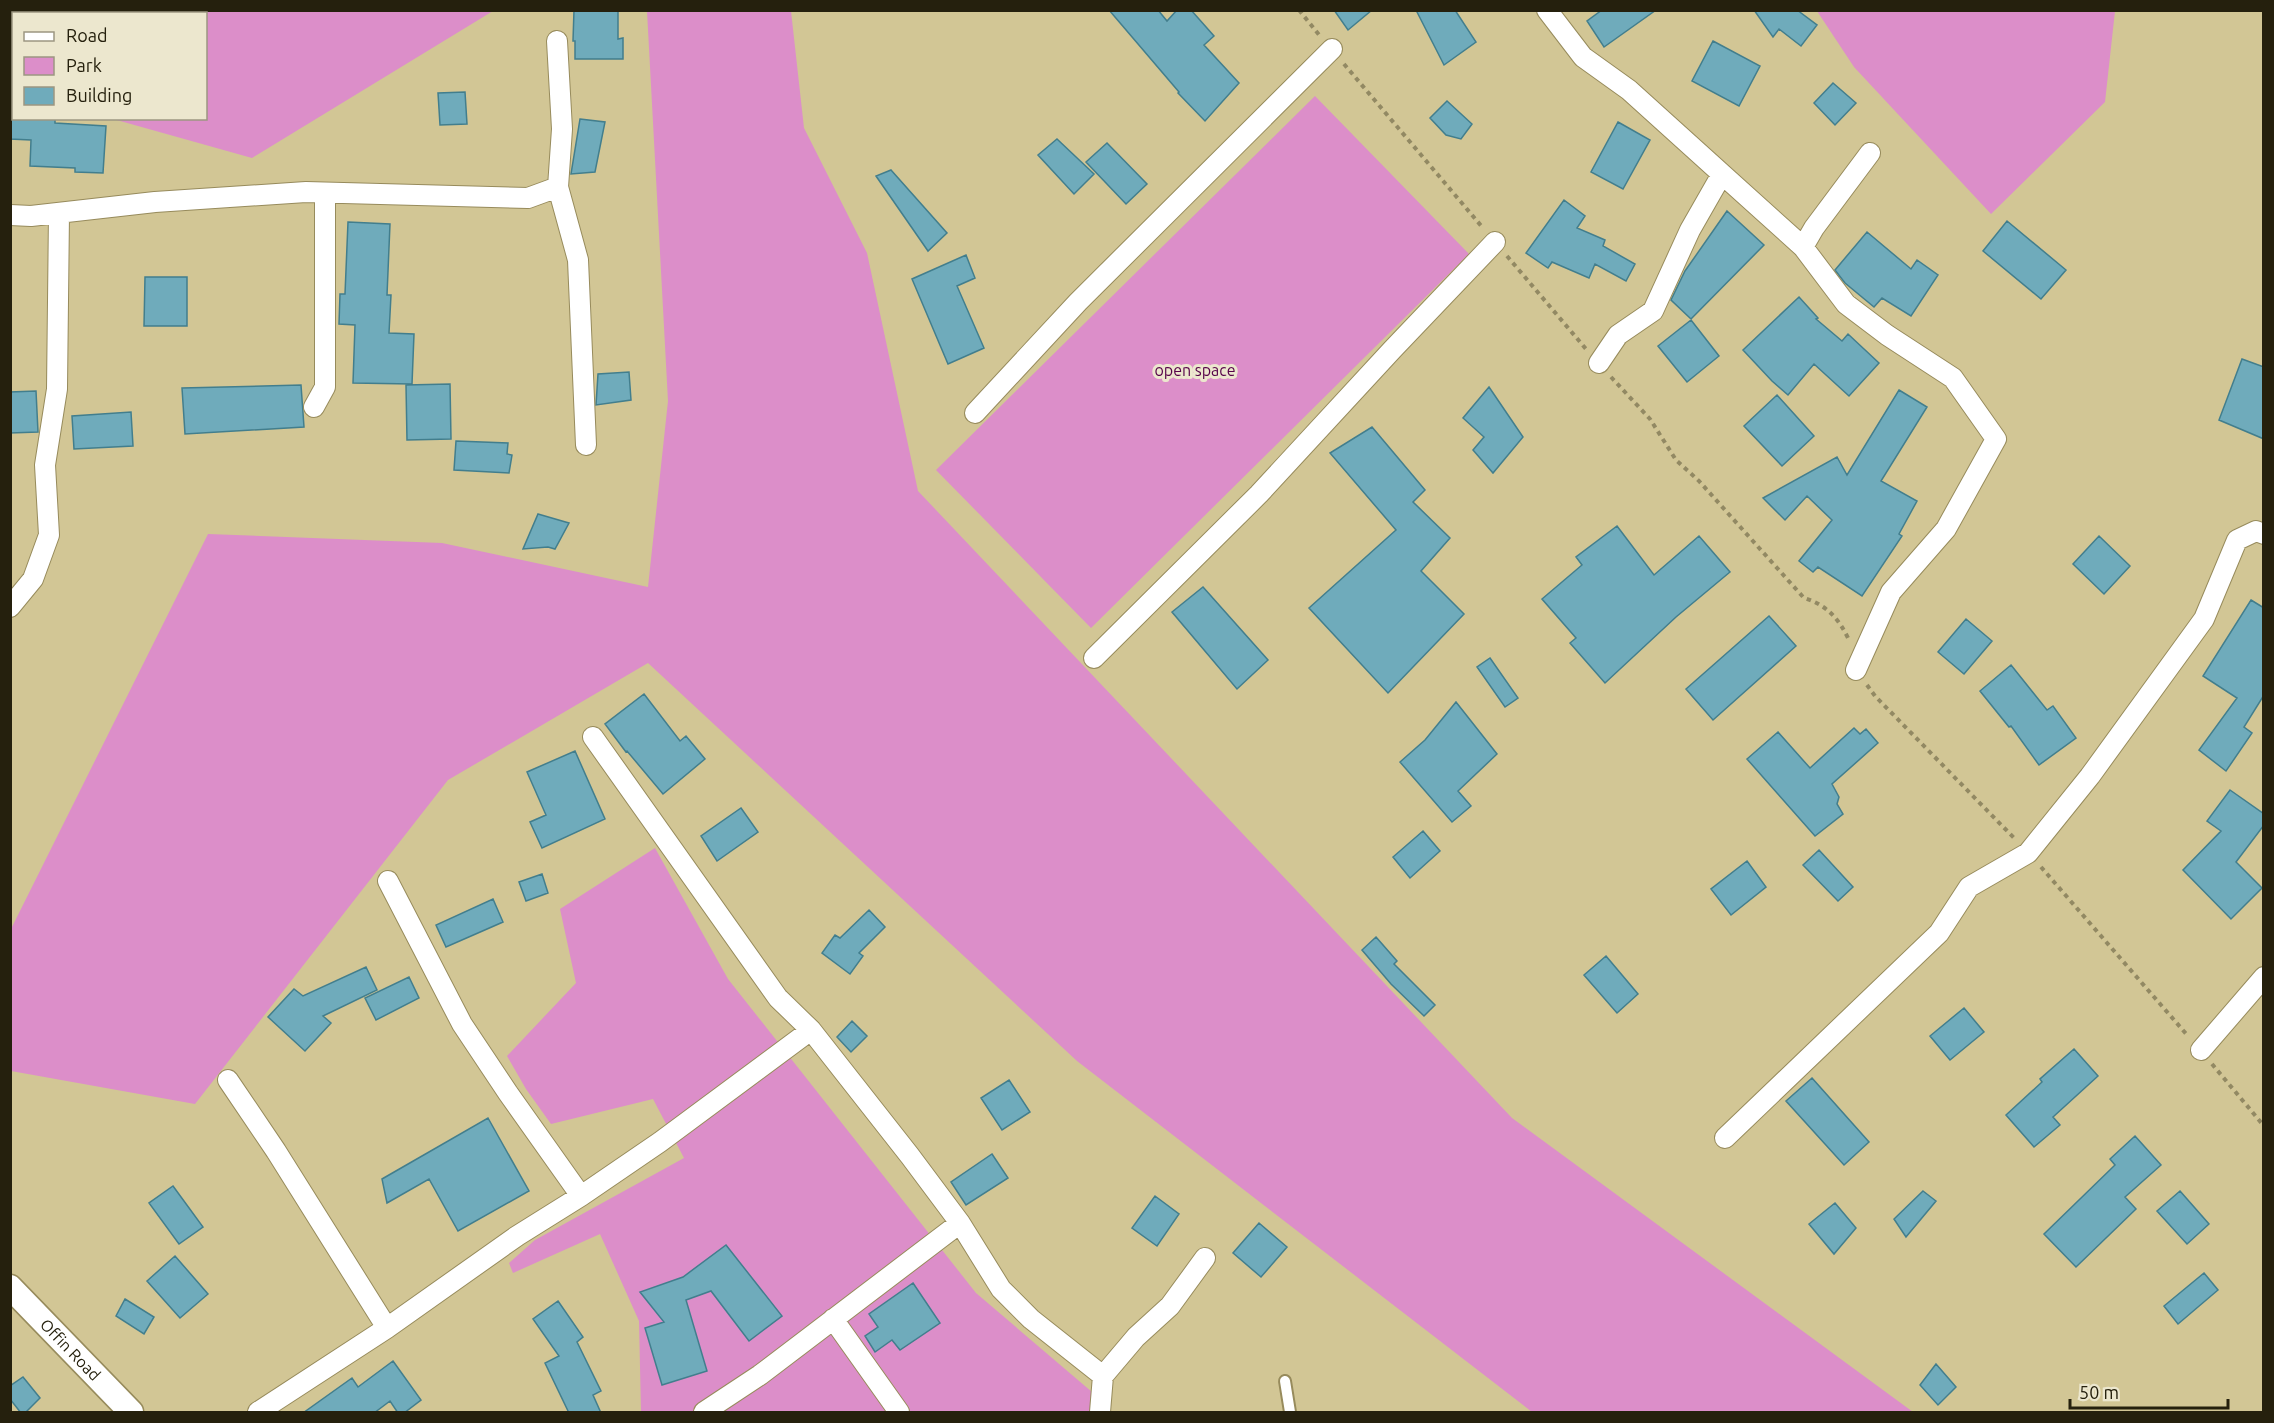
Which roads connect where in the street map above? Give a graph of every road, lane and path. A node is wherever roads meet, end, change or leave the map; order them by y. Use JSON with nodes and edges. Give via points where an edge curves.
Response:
{"nodes":[{"id":1,"x":1299,"y":10,"type":"edge"},
{"id":2,"x":1547,"y":10,"type":"edge"},
{"id":3,"x":557,"y":41,"type":"dead end"},
{"id":4,"x":1332,"y":49,"type":"junction"},
{"id":5,"x":1870,"y":153,"type":"dead end"},
{"id":6,"x":1722,"y":174,"type":"junction"},
{"id":7,"x":558,"y":187,"type":"junction"},
{"id":8,"x":325,"y":193,"type":"junction"},
{"id":9,"x":59,"y":213,"type":"junction"},
{"id":10,"x":10,"y":215,"type":"edge"},
{"id":11,"x":1496,"y":242,"type":"junction"},
{"id":12,"x":1803,"y":247,"type":"junction"},
{"id":13,"x":1599,"y":363,"type":"junction"},
{"id":14,"x":314,"y":407,"type":"dead end"},
{"id":15,"x":975,"y":413,"type":"dead end"},
{"id":16,"x":586,"y":445,"type":"dead end"},
{"id":17,"x":2264,"y":534,"type":"edge"},
{"id":18,"x":10,"y":607,"type":"edge"},
{"id":19,"x":1094,"y":658,"type":"dead end"},
{"id":20,"x":1856,"y":670,"type":"junction"},
{"id":21,"x":593,"y":737,"type":"dead end"},
{"id":22,"x":2028,"y":853,"type":"junction"},
{"id":23,"x":388,"y":881,"type":"dead end"},
{"id":24,"x":2264,"y":977,"type":"edge"},
{"id":25,"x":811,"y":1030,"type":"junction"},
{"id":26,"x":2201,"y":1050,"type":"junction"},
{"id":27,"x":228,"y":1080,"type":"dead end"},
{"id":28,"x":2264,"y":1126,"type":"edge"},
{"id":29,"x":1725,"y":1138,"type":"dead end"},
{"id":30,"x":581,"y":1196,"type":"junction"},
{"id":31,"x":960,"y":1223,"type":"junction"},
{"id":32,"x":1205,"y":1258,"type":"dead end"},
{"id":33,"x":10,"y":1287,"type":"edge"},
{"id":34,"x":833,"y":1320,"type":"junction"},
{"id":35,"x":387,"y":1328,"type":"junction"},
{"id":36,"x":1103,"y":1376,"type":"junction"},
{"id":37,"x":1285,"y":1381,"type":"dead end"},
{"id":38,"x":130,"y":1413,"type":"edge"},
{"id":39,"x":258,"y":1413,"type":"edge"},
{"id":40,"x":704,"y":1413,"type":"edge"},
{"id":41,"x":899,"y":1413,"type":"edge"},
{"id":42,"x":1100,"y":1413,"type":"edge"},
{"id":43,"x":1290,"y":1413,"type":"edge"}],
"edges":[{"from":1,"to":4,"type":"path"},
{"from":2,"to":6,"type":"street","via":[[1583,57],[1629,90]]},
{"from":3,"to":7,"type":"street","via":[[562,129]]},
{"from":4,"to":11,"type":"path"},
{"from":4,"to":15,"type":"street","via":[[1086,293]]},
{"from":5,"to":12,"type":"street"},
{"from":6,"to":12,"type":"street"},
{"from":6,"to":13,"type":"street","via":[[1690,230],[1653,311],[1618,335]]},
{"from":7,"to":8,"type":"street","via":[[528,198]]},
{"from":7,"to":16,"type":"street","via":[[578,260]]},
{"from":8,"to":9,"type":"street","via":[[155,202]]},
{"from":8,"to":14,"type":"street","via":[[325,387]]},
{"from":9,"to":10,"type":"street"},
{"from":9,"to":18,"type":"street","via":[[57,389],[45,465],[49,534],[33,579]]},
{"from":11,"to":13,"type":"path"},
{"from":11,"to":19,"type":"street","via":[[1259,494]]},
{"from":12,"to":20,"type":"street","via":[[1846,304],[1953,378],[1996,439],[1946,529],[1891,592]]},
{"from":13,"to":20,"type":"path","via":[[1650,419],[1676,460],[1804,598],[1821,603],[1839,620],[1849,639]]},
{"from":17,"to":22,"type":"street","via":[[2256,531],[2237,540],[2204,619],[2090,776]]},
{"from":20,"to":22,"type":"path","via":[[1875,696]]},
{"from":21,"to":25,"type":"street","via":[[778,998]]},
{"from":22,"to":26,"type":"path"},
{"from":22,"to":29,"type":"street","via":[[1969,887],[1940,933]]},
{"from":23,"to":30,"type":"street","via":[[462,1024]]},
{"from":24,"to":26,"type":"street"},
{"from":25,"to":30,"type":"street"},
{"from":25,"to":31,"type":"street"},
{"from":26,"to":28,"type":"path"},
{"from":27,"to":35,"type":"street"},
{"from":30,"to":35,"type":"street"},
{"from":31,"to":34,"type":"street"},
{"from":31,"to":36,"type":"street","via":[[1001,1289],[1031,1319]]},
{"from":32,"to":36,"type":"street","via":[[1170,1306],[1136,1337]]},
{"from":33,"to":38,"type":"street","name":"Offin Road"},
{"from":34,"to":40,"type":"street"},
{"from":34,"to":41,"type":"street"},
{"from":35,"to":39,"type":"street"},
{"from":36,"to":42,"type":"street"},
{"from":37,"to":43,"type":"lane"}]}
